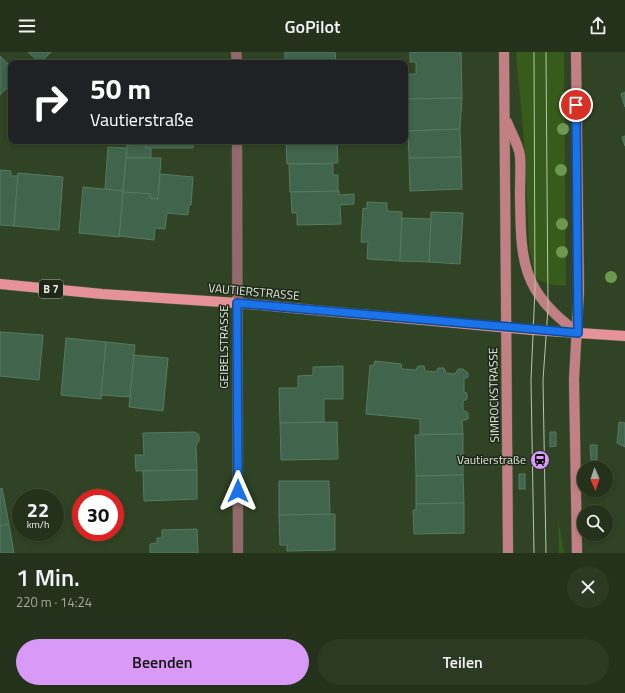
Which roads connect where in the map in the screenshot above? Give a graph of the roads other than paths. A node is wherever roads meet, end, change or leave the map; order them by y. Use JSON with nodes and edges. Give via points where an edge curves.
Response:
{"nodes":[{"id":1,"x":504,"y":52,"type":"edge"},
{"id":2,"x":576,"y":52,"type":"edge"},
{"id":3,"x":504,"y":116,"type":"junction"},
{"id":4,"x":237,"y":144,"type":"edge"},
{"id":5,"x":0,"y":284,"type":"edge"},
{"id":6,"x":237,"y":303,"type":"junction"},
{"id":7,"x":506,"y":327,"type":"junction"},
{"id":8,"x":578,"y":333,"type":"junction"},
{"id":9,"x":625,"y":336,"type":"edge"},
{"id":10,"x":238,"y":553,"type":"edge"},
{"id":11,"x":508,"y":553,"type":"edge"},
{"id":12,"x":577,"y":553,"type":"edge"}],
"edges":[{"from":1,"to":3,"type":"main road","name":"SIMROCKSTRASSE"},
{"from":2,"to":8,"type":"main road"},
{"from":3,"to":7,"type":"main road","name":"SIMROCKSTRASSE"},
{"from":3,"to":8,"type":"main road","name":"SIMROCKSTRASSE","via":[[520,155],[521,242],[529,280],[544,303],[559,319]]},
{"from":4,"to":6,"type":"street","name":"GEIBELSTRASSE"},
{"from":5,"to":6,"type":"main road","name":"VAUTIERSTRASSE","number":"B 7"},
{"from":6,"to":7,"type":"main road","name":"VAUTIERSTRASSE","number":"B 7"},
{"from":6,"to":10,"type":"street","name":"GEIBELSTRASSE"},
{"from":7,"to":8,"type":"main road","name":"VAUTIERSTRASSE","number":"B 7"},
{"from":7,"to":11,"type":"main road","name":"SIMROCKSTRASSE"},
{"from":8,"to":9,"type":"main road","name":"VAUTIERSTRASSE","number":"B 7"},
{"from":8,"to":12,"type":"main road","via":[[574,379]]}]}
